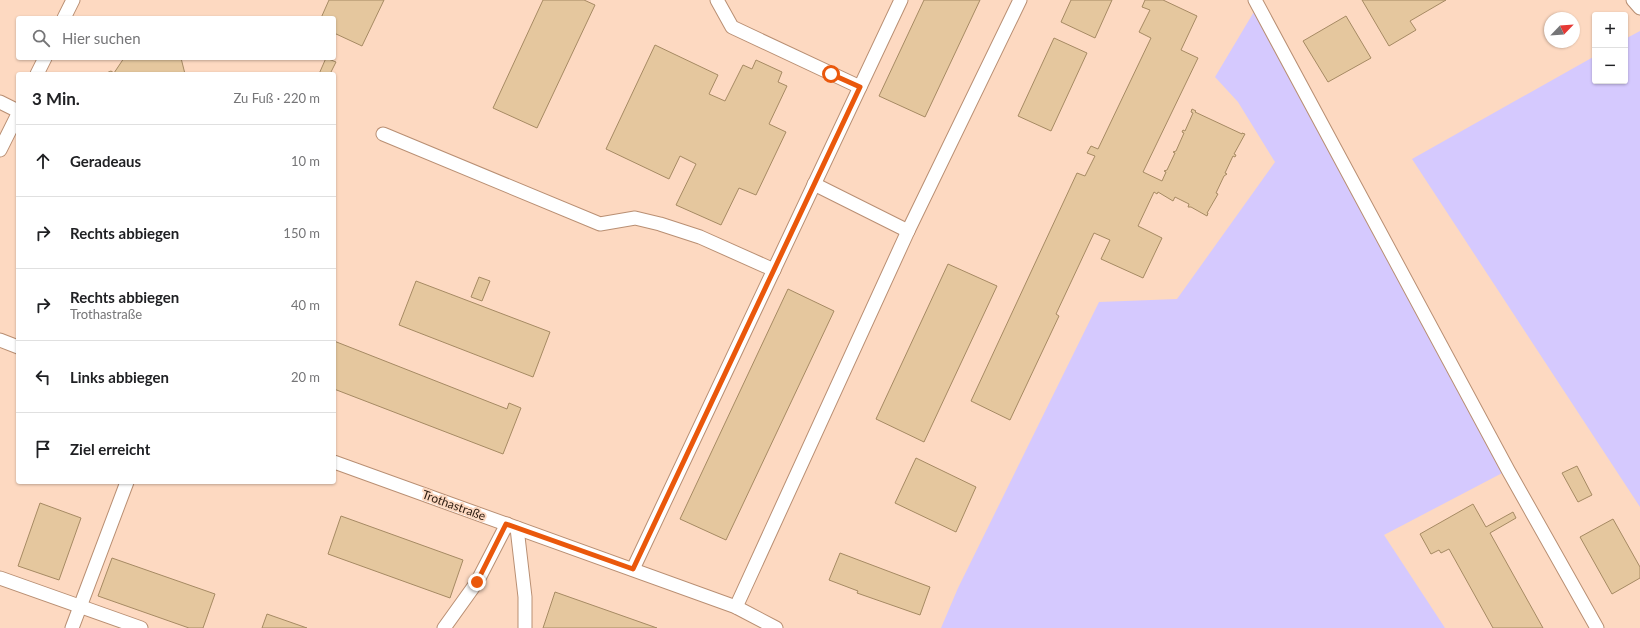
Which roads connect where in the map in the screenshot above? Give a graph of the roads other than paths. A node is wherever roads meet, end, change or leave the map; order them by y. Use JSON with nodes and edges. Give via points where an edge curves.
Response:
{"nodes":[{"id":1,"x":73,"y":0,"type":"edge"},
{"id":2,"x":717,"y":0,"type":"edge"},
{"id":3,"x":901,"y":0,"type":"edge"},
{"id":4,"x":1020,"y":0,"type":"edge"},
{"id":5,"x":1255,"y":0,"type":"edge"},
{"id":6,"x":1633,"y":0,"type":"edge"},
{"id":7,"x":1640,"y":8,"type":"edge"},
{"id":8,"x":65,"y":16,"type":"edge"},
{"id":9,"x":44,"y":60,"type":"edge"},
{"id":10,"x":38,"y":72,"type":"edge"},
{"id":11,"x":860,"y":87,"type":"junction"},
{"id":12,"x":0,"y":102,"type":"edge"},
{"id":13,"x":16,"y":109,"type":"edge"},
{"id":14,"x":16,"y":118,"type":"edge"},
{"id":15,"x":383,"y":134,"type":"dead end"},
{"id":16,"x":0,"y":150,"type":"edge"},
{"id":17,"x":814,"y":184,"type":"junction"},
{"id":18,"x":908,"y":231,"type":"junction"},
{"id":19,"x":774,"y":270,"type":"junction"},
{"id":20,"x":0,"y":340,"type":"edge"},
{"id":21,"x":16,"y":346,"type":"edge"},
{"id":22,"x":336,"y":463,"type":"edge"},
{"id":23,"x":126,"y":484,"type":"edge"},
{"id":24,"x":512,"y":526,"type":"junction"},
{"id":25,"x":633,"y":569,"type":"junction"},
{"id":26,"x":0,"y":578,"type":"edge"},
{"id":27,"x":80,"y":607,"type":"junction"},
{"id":28,"x":736,"y":607,"type":"junction"},
{"id":29,"x":72,"y":628,"type":"edge"},
{"id":30,"x":140,"y":628,"type":"edge"},
{"id":31,"x":444,"y":628,"type":"edge"},
{"id":32,"x":525,"y":628,"type":"edge"},
{"id":33,"x":776,"y":628,"type":"edge"},
{"id":34,"x":1597,"y":628,"type":"edge"}],
"edges":[{"from":1,"to":8,"type":"lane"},
{"from":2,"to":11,"type":"lane","via":[[732,27]]},
{"from":3,"to":11,"type":"lane"},
{"from":4,"to":18,"type":"lane"},
{"from":5,"to":34,"type":"lane","via":[[1508,470]]},
{"from":6,"to":7,"type":"lane"},
{"from":9,"to":10,"type":"lane"},
{"from":11,"to":17,"type":"lane"},
{"from":12,"to":13,"type":"lane"},
{"from":14,"to":16,"type":"lane"},
{"from":15,"to":19,"type":"lane","via":[[600,224],[635,218],[660,224]]},
{"from":17,"to":18,"type":"lane"},
{"from":17,"to":19,"type":"lane"},
{"from":18,"to":28,"type":"lane"},
{"from":19,"to":25,"type":"lane"},
{"from":20,"to":21,"type":"lane"},
{"from":22,"to":24,"type":"lane","name":"Trothastraße"},
{"from":23,"to":27,"type":"lane"},
{"from":24,"to":25,"type":"lane","name":"Trothastraße"},
{"from":24,"to":31,"type":"lane"},
{"from":24,"to":32,"type":"lane","via":[[525,597]]},
{"from":25,"to":28,"type":"lane","name":"Trothastraße"},
{"from":26,"to":27,"type":"lane"},
{"from":27,"to":29,"type":"lane"},
{"from":27,"to":30,"type":"lane"},
{"from":28,"to":33,"type":"lane","name":"Trothastraße"}]}
